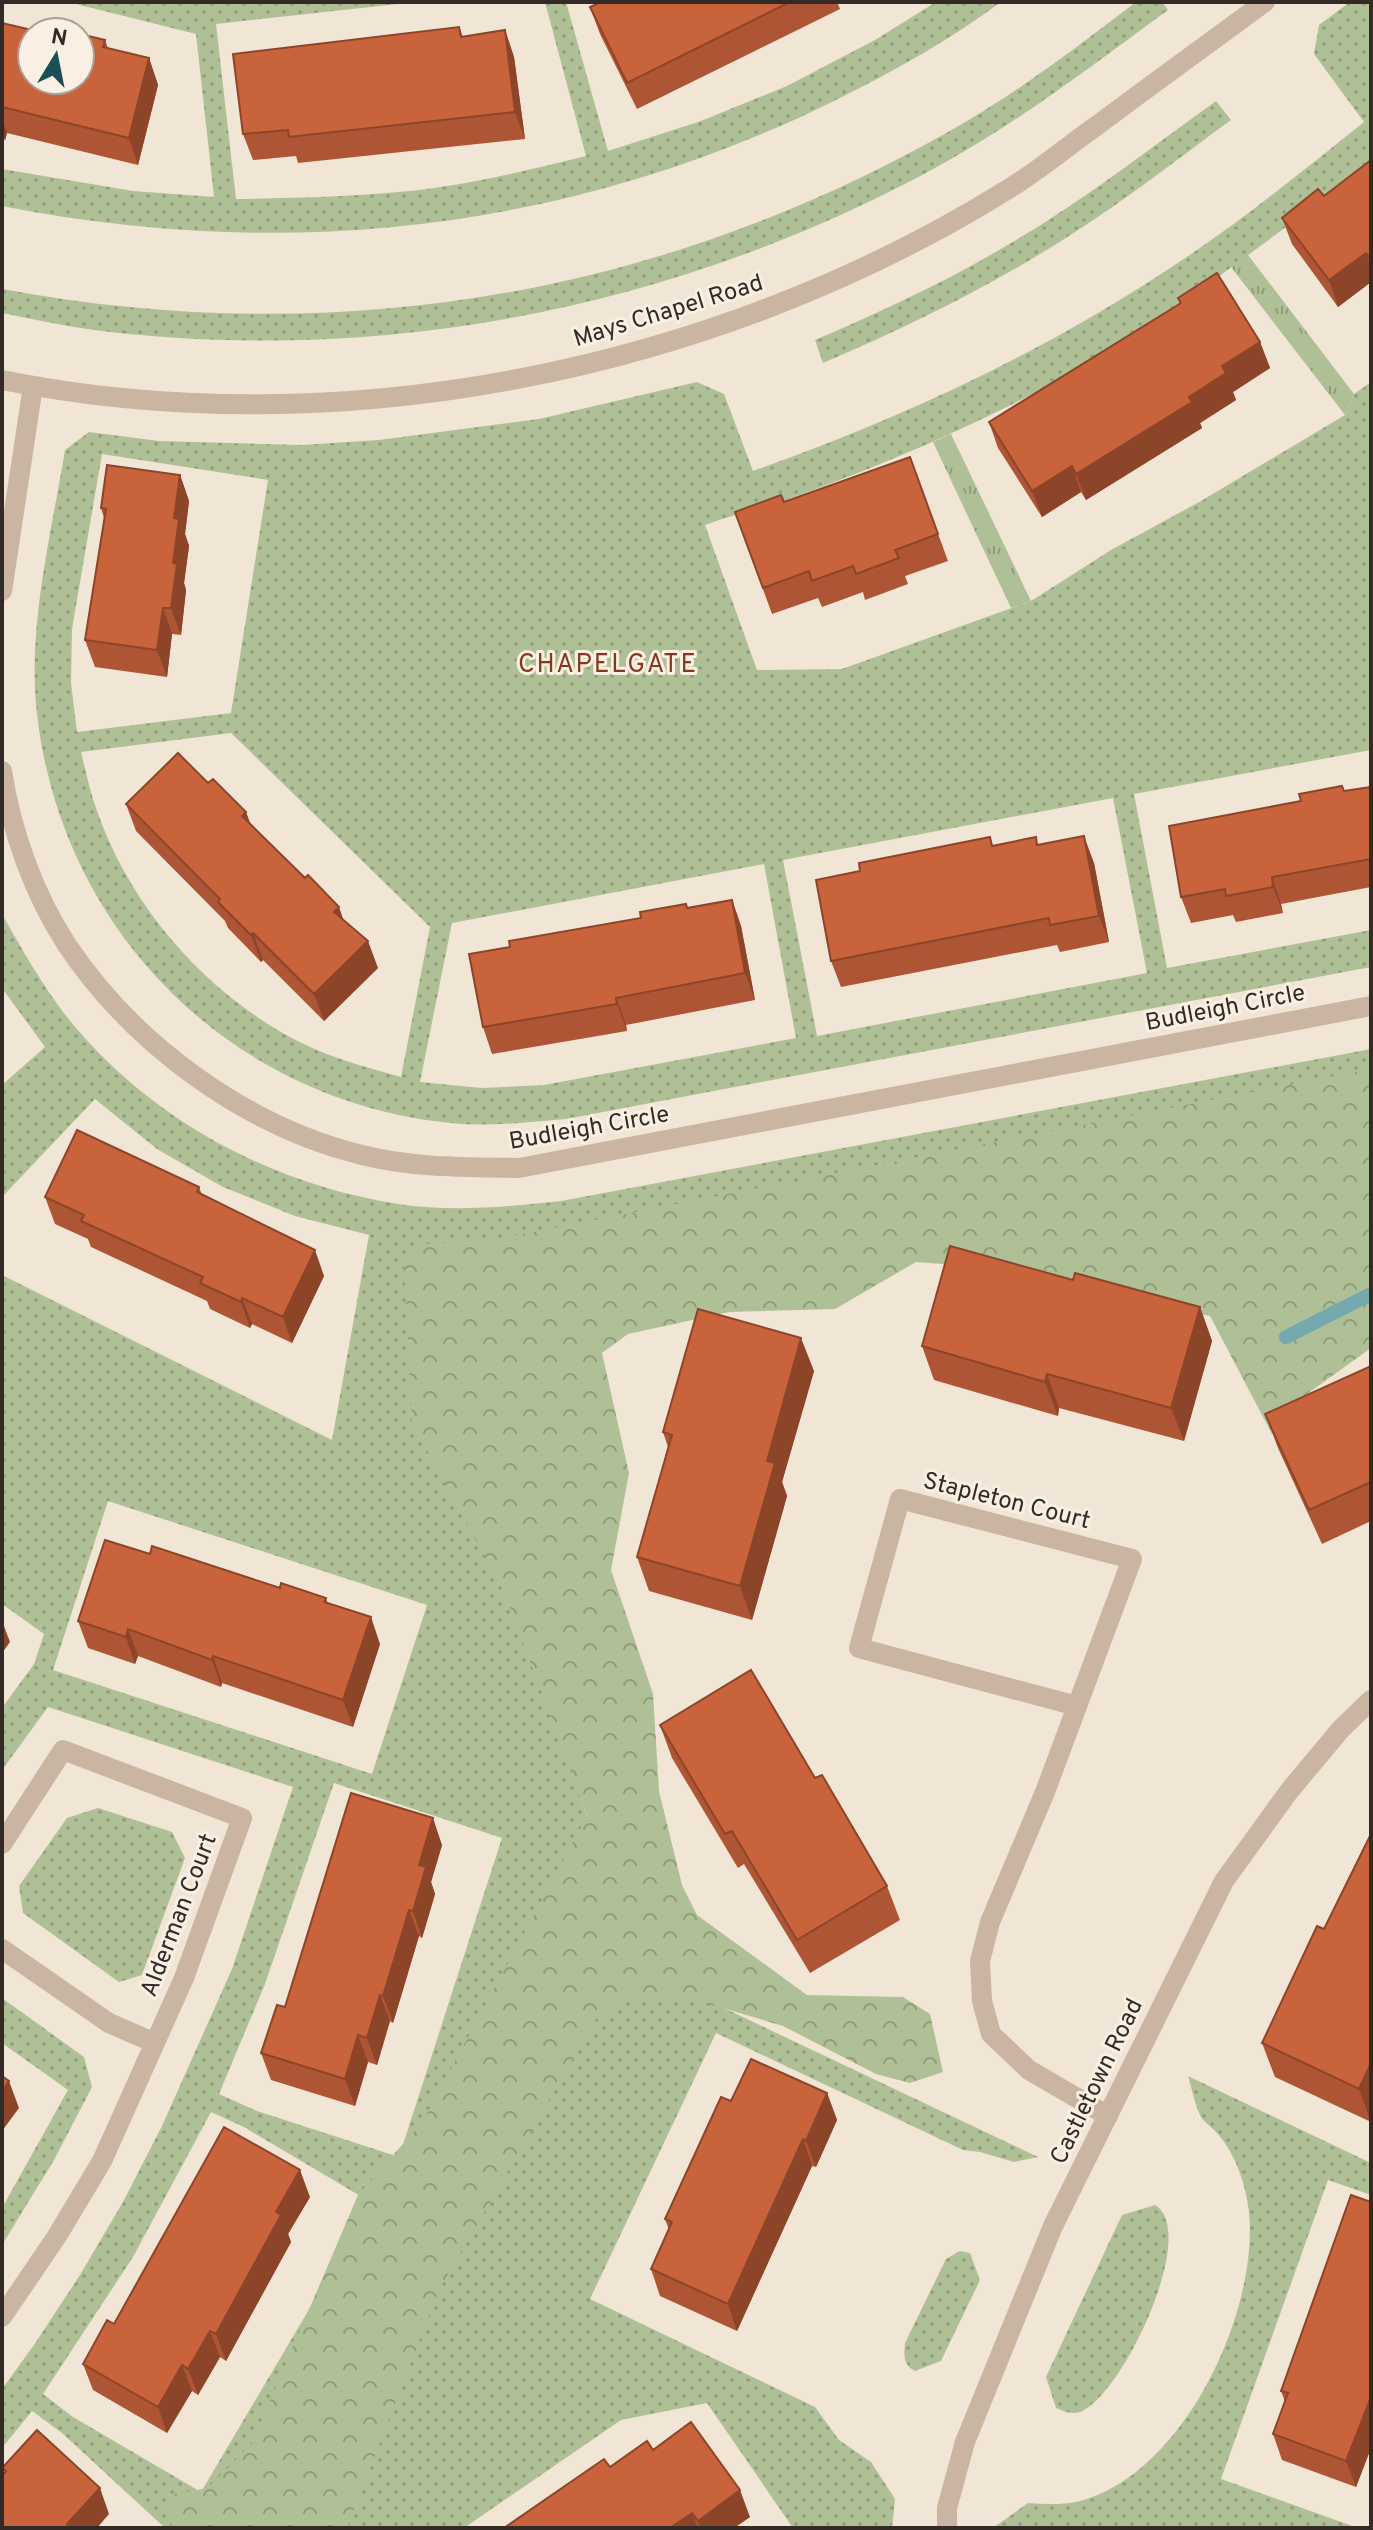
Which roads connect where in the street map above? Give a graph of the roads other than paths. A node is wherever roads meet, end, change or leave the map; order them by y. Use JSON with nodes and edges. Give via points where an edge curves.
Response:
{"nodes":[{"id":1,"x":1265,"y":2,"type":"edge"},
{"id":2,"x":2,"y":380,"type":"edge"},
{"id":3,"x":33,"y":386,"type":"junction"},
{"id":4,"x":2,"y":591,"type":"edge"},
{"id":5,"x":2,"y":771,"type":"edge"},
{"id":6,"x":1371,"y":1006,"type":"edge"},
{"id":7,"x":1371,"y":1700,"type":"edge"},
{"id":8,"x":1077,"y":1706,"type":"junction"},
{"id":9,"x":2,"y":1844,"type":"edge"},
{"id":10,"x":2,"y":1949,"type":"edge"},
{"id":11,"x":155,"y":2043,"type":"junction"},
{"id":12,"x":1108,"y":2116,"type":"junction"},
{"id":13,"x":2,"y":2317,"type":"edge"},
{"id":14,"x":947,"y":2528,"type":"edge"}],
"edges":[{"from":1,"to":3,"type":"street","name":"Mays Chapel Road","via":[[1012,187],[924,237],[815,290],[653,346],[521,379],[406,396],[229,403]]},
{"from":2,"to":3,"type":"street","name":"Mays Chapel Road"},
{"from":3,"to":4,"type":"street"},
{"from":5,"to":6,"type":"street","name":"Budleigh Circle","via":[[7,806],[35,885],[67,945],[120,1010],[181,1066],[241,1108],[299,1136],[363,1156],[434,1167],[519,1168]]},
{"from":7,"to":12,"type":"street","name":"Castletown Road","via":[[1290,1790],[1224,1881]]},
{"from":8,"to":8,"type":"street","name":"Stapleton Court","via":[[1132,1559],[900,1499],[859,1648]]},
{"from":8,"to":12,"type":"street","name":"Stapleton Court","via":[[990,1922],[980,1961],[982,2001],[991,2034],[1029,2070]]},
{"from":9,"to":11,"type":"street","name":"Alderman Court","via":[[63,1750],[242,1818]]},
{"from":10,"to":11,"type":"street","via":[[109,2023]]},
{"from":11,"to":13,"type":"street","name":"Alderman Court","via":[[102,2161]]},
{"from":12,"to":14,"type":"street","name":"Castletown Road","via":[[1053,2226],[997,2358],[965,2442],[947,2508]]}]}
